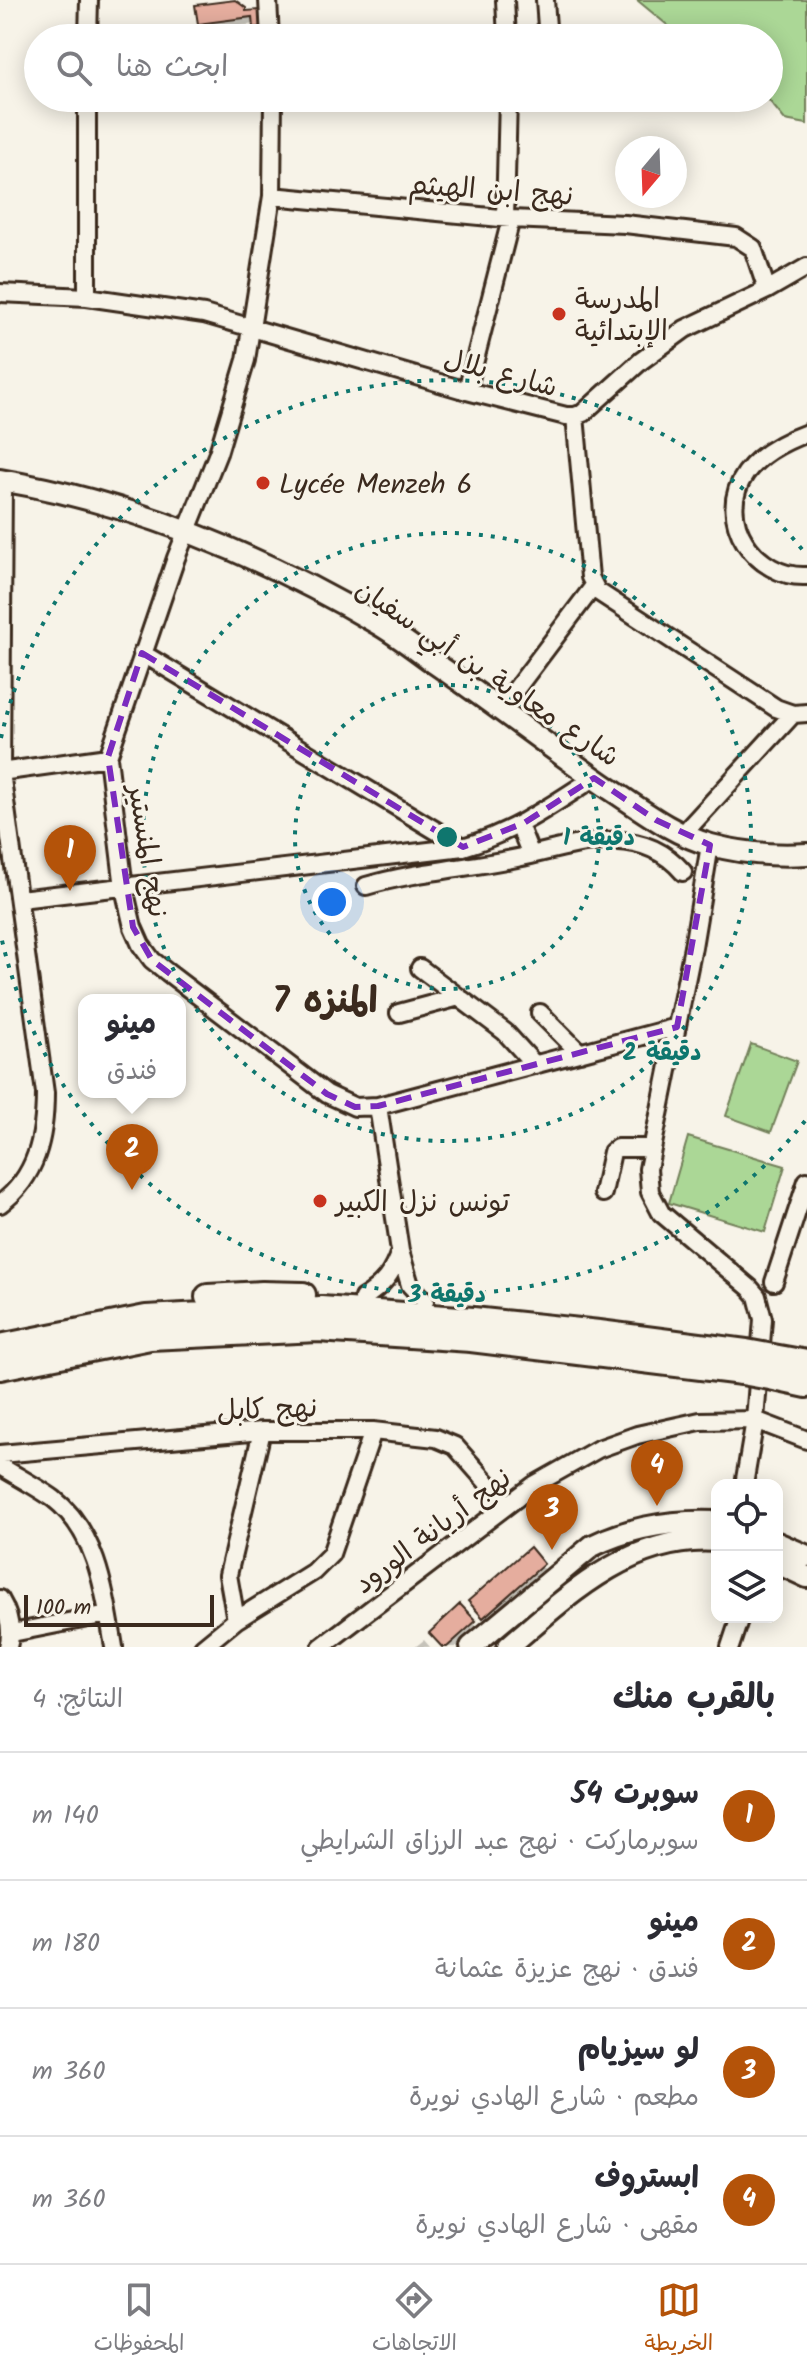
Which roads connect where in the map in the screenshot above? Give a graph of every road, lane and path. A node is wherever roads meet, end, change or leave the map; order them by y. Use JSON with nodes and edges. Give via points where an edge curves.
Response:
{"nodes":[{"id":1,"x":89,"y":0,"type":"edge"},
{"id":2,"x":268,"y":0,"type":"edge"},
{"id":3,"x":505,"y":0,"type":"edge"},
{"id":4,"x":545,"y":0,"type":"edge"},
{"id":5,"x":88,"y":24,"type":"edge"},
{"id":6,"x":269,"y":24,"type":"edge"},
{"id":7,"x":506,"y":24,"type":"edge"},
{"id":8,"x":547,"y":24,"type":"edge"},
{"id":9,"x":87,"y":112,"type":"edge"},
{"id":10,"x":273,"y":112,"type":"edge"},
{"id":11,"x":508,"y":112,"type":"edge"},
{"id":12,"x":272,"y":196,"type":"junction"},
{"id":13,"x":508,"y":218,"type":"junction"},
{"id":14,"x":807,"y":267,"type":"edge"},
{"id":15,"x":767,"y":290,"type":"junction"},
{"id":16,"x":0,"y":293,"type":"edge"},
{"id":17,"x":87,"y":297,"type":"junction"},
{"id":18,"x":253,"y":327,"type":"junction"},
{"id":19,"x":467,"y":391,"type":"junction"},
{"id":20,"x":575,"y":416,"type":"junction"},
{"id":21,"x":807,"y":433,"type":"edge"},
{"id":22,"x":2,"y":480,"type":"edge"},
{"id":23,"x":188,"y":532,"type":"junction"},
{"id":24,"x":807,"y":576,"type":"edge"},
{"id":25,"x":593,"y":587,"type":"junction"},
{"id":26,"x":142,"y":653,"type":"junction"},
{"id":27,"x":501,"y":709,"type":"junction"},
{"id":28,"x":800,"y":713,"type":"edge"},
{"id":29,"x":108,"y":757,"type":"junction"},
{"id":30,"x":1,"y":772,"type":"edge"},
{"id":31,"x":594,"y":778,"type":"junction"},
{"id":32,"x":519,"y":825,"type":"junction"},
{"id":33,"x":683,"y":834,"type":"junction"},
{"id":34,"x":710,"y":845,"type":"junction"},
{"id":35,"x":463,"y":847,"type":"junction"},
{"id":36,"x":807,"y":854,"type":"edge"},
{"id":37,"x":531,"y":855,"type":"junction"},
{"id":38,"x":683,"y":872,"type":"dead end"},
{"id":39,"x":366,"y":886,"type":"dead end"},
{"id":40,"x":124,"y":888,"type":"junction"},
{"id":41,"x":20,"y":899,"type":"junction"},
{"id":42,"x":420,"y":968,"type":"dead end"},
{"id":43,"x":459,"y":997,"type":"junction"},
{"id":44,"x":399,"y":1013,"type":"dead end"},
{"id":45,"x":540,"y":1013,"type":"dead end"},
{"id":46,"x":677,"y":1027,"type":"junction"},
{"id":47,"x":580,"y":1053,"type":"junction"},
{"id":48,"x":535,"y":1065,"type":"junction"},
{"id":49,"x":378,"y":1106,"type":"junction"},
{"id":50,"x":652,"y":1148,"type":"junction"},
{"id":51,"x":807,"y":1181,"type":"edge"},
{"id":52,"x":603,"y":1193,"type":"dead end"},
{"id":53,"x":0,"y":1204,"type":"edge"},
{"id":54,"x":400,"y":1251,"type":"junction"},
{"id":55,"x":774,"y":1282,"type":"dead end"},
{"id":56,"x":363,"y":1298,"type":"junction"},
{"id":57,"x":425,"y":1301,"type":"junction"},
{"id":58,"x":599,"y":1333,"type":"junction"},
{"id":59,"x":60,"y":1334,"type":"junction"},
{"id":60,"x":0,"y":1345,"type":"edge"},
{"id":61,"x":29,"y":1351,"type":"junction"},
{"id":62,"x":744,"y":1362,"type":"junction"},
{"id":63,"x":807,"y":1363,"type":"edge"},
{"id":64,"x":771,"y":1367,"type":"junction"},
{"id":65,"x":0,"y":1369,"type":"edge"},
{"id":66,"x":807,"y":1385,"type":"edge"},
{"id":67,"x":755,"y":1420,"type":"junction"},
{"id":68,"x":262,"y":1431,"type":"junction"},
{"id":69,"x":373,"y":1431,"type":"junction"},
{"id":70,"x":807,"y":1440,"type":"edge"},
{"id":71,"x":0,"y":1454,"type":"edge"},
{"id":72,"x":0,"y":1466,"type":"edge"},
{"id":73,"x":745,"y":1479,"type":"edge"},
{"id":74,"x":507,"y":1505,"type":"junction"},
{"id":75,"x":711,"y":1522,"type":"edge"},
{"id":76,"x":711,"y":1542,"type":"edge"},
{"id":77,"x":783,"y":1546,"type":"edge"},
{"id":78,"x":807,"y":1556,"type":"edge"},
{"id":79,"x":783,"y":1566,"type":"edge"},
{"id":80,"x":807,"y":1577,"type":"edge"},
{"id":81,"x":0,"y":1599,"type":"edge"},
{"id":82,"x":108,"y":1614,"type":"junction"},
{"id":83,"x":236,"y":1620,"type":"junction"},
{"id":84,"x":738,"y":1623,"type":"edge"},
{"id":85,"x":10,"y":1640,"type":"edge"},
{"id":86,"x":114,"y":1647,"type":"edge"},
{"id":87,"x":203,"y":1647,"type":"edge"},
{"id":88,"x":321,"y":1647,"type":"edge"},
{"id":89,"x":471,"y":1647,"type":"edge"},
{"id":90,"x":508,"y":1647,"type":"edge"},
{"id":91,"x":730,"y":1647,"type":"edge"}],
"edges":[{"from":1,"to":5,"type":"street"},
{"from":2,"to":6,"type":"street"},
{"from":3,"to":7,"type":"street"},
{"from":4,"to":8,"type":"street"},
{"from":9,"to":17,"type":"street"},
{"from":10,"to":12,"type":"street","name":"نهج المنستير"},
{"from":11,"to":13,"type":"street"},
{"from":12,"to":13,"type":"street","name":"نهج ابن الهيثم"},
{"from":12,"to":18,"type":"street","name":"نهج المنستير"},
{"from":13,"to":15,"type":"street","name":"نهج ابن الهيثم","via":[[736,237],[753,248]]},
{"from":13,"to":19,"type":"street"},
{"from":14,"to":15,"type":"street"},
{"from":15,"to":20,"type":"street","via":[[685,329]]},
{"from":16,"to":17,"type":"street","name":"شارع بلال"},
{"from":17,"to":18,"type":"street","name":"شارع بلال","via":[[181,309]]},
{"from":18,"to":19,"type":"street","name":"شارع بلال"},
{"from":18,"to":23,"type":"street","name":"نهج المنستير","via":[[218,453]]},
{"from":19,"to":20,"type":"street","name":"شارع بلال"},
{"from":20,"to":25,"type":"street","name":"شارع بلال"},
{"from":21,"to":24,"type":"street","via":[[765,455],[745,475],[735,516],[755,558],[774,571]]},
{"from":22,"to":23,"type":"main road","name":"شارع معاوية بن أبي سفيان","via":[[93,500]]},
{"from":22,"to":30,"type":"street"},
{"from":23,"to":26,"type":"street","name":"نهج المنستير"},
{"from":23,"to":27,"type":"main road","name":"شارع معاوية بن أبي سفيان","via":[[379,625]]},
{"from":25,"to":27,"type":"street"},
{"from":25,"to":28,"type":"street","via":[[776,708]]},
{"from":26,"to":29,"type":"street","name":"نهج المنستير"},
{"from":26,"to":35,"type":"street"},
{"from":27,"to":31,"type":"main road","name":"شارع معاوية بن أبي سفيان"},
{"from":28,"to":33,"type":"street"},
{"from":29,"to":30,"type":"street"},
{"from":29,"to":40,"type":"street","name":"نهج المنستير"},
{"from":30,"to":41,"type":"street"},
{"from":31,"to":32,"type":"street"},
{"from":31,"to":33,"type":"main road","name":"شارع معاوية بن أبي سفيان"},
{"from":32,"to":35,"type":"street"},
{"from":32,"to":37,"type":"street"},
{"from":33,"to":34,"type":"main road","name":"شارع معاوية بن أبي سفيان"},
{"from":34,"to":36,"type":"main road","name":"شارع معاوية بن أبي سفيان"},
{"from":34,"to":46,"type":"street"},
{"from":35,"to":40,"type":"street"},
{"from":37,"to":38,"type":"street","via":[[622,840],[665,854]]},
{"from":37,"to":39,"type":"street"},
{"from":40,"to":41,"type":"street"},
{"from":40,"to":49,"type":"street","name":"نهج المنستير","via":[[133,927],[152,960],[327,1094],[355,1107]]},
{"from":41,"to":53,"type":"street","via":[[45,1124],[33,1167]]},
{"from":42,"to":43,"type":"street"},
{"from":43,"to":44,"type":"street"},
{"from":43,"to":48,"type":"street","via":[[505,1032]]},
{"from":45,"to":47,"type":"street"},
{"from":46,"to":47,"type":"street","name":"نهج المنستير"},
{"from":46,"to":50,"type":"street"},
{"from":47,"to":48,"type":"street","name":"نهج المنستير"},
{"from":48,"to":49,"type":"street","name":"نهج المنستير"},
{"from":49,"to":54,"type":"street"},
{"from":50,"to":52,"type":"street","via":[[612,1152]]},
{"from":50,"to":67,"type":"street","via":[[650,1192],[661,1213],[750,1288],[761,1307]]},
{"from":51,"to":55,"type":"street"},
{"from":54,"to":56,"type":"street","via":[[393,1271]]},
{"from":54,"to":57,"type":"street","via":[[410,1285]]},
{"from":56,"to":57,"type":"highway"},
{"from":56,"to":59,"type":"highway","via":[[195,1298]]},
{"from":57,"to":58,"type":"highway"},
{"from":58,"to":59,"type":"highway","via":[[321,1309],[146,1318]]},
{"from":58,"to":62,"type":"highway"},
{"from":59,"to":61,"type":"highway"},
{"from":60,"to":61,"type":"highway"},
{"from":61,"to":62,"type":"highway","via":[[150,1337],[318,1329]]},
{"from":61,"to":65,"type":"highway"},
{"from":62,"to":64,"type":"highway","bridge":true},
{"from":63,"to":64,"type":"highway"},
{"from":64,"to":66,"type":"highway"},
{"from":67,"to":70,"type":"street","name":"نهج أريانة الورود"},
{"from":67,"to":73,"type":"street"},
{"from":67,"to":74,"type":"street","name":"نهج أريانة الورود","via":[[700,1421],[637,1435],[572,1463]]},
{"from":68,"to":69,"type":"street","name":"نهج كابل"},
{"from":68,"to":71,"type":"street","name":"نهج كابل"},
{"from":68,"to":83,"type":"street","via":[[228,1575]]},
{"from":69,"to":74,"type":"street","name":"نهج كابل","via":[[436,1438],[455,1446]]},
{"from":69,"to":83,"type":"street","via":[[331,1554],[313,1572]]},
{"from":72,"to":82,"type":"street","via":[[55,1500],[83,1532]]},
{"from":74,"to":88,"type":"street","name":"نهج أريانة الورود"},
{"from":75,"to":89,"type":"main road","via":[[665,1523],[611,1536],[576,1558]]},
{"from":76,"to":90,"type":"main road","via":[[667,1546],[611,1566]]},
{"from":77,"to":78,"type":"main road"},
{"from":79,"to":80,"type":"main road"},
{"from":81,"to":85,"type":"street","via":[[7,1610]]},
{"from":82,"to":85,"type":"street"},
{"from":82,"to":86,"type":"street"},
{"from":83,"to":87,"type":"street"},
{"from":84,"to":91,"type":"street"}]}
